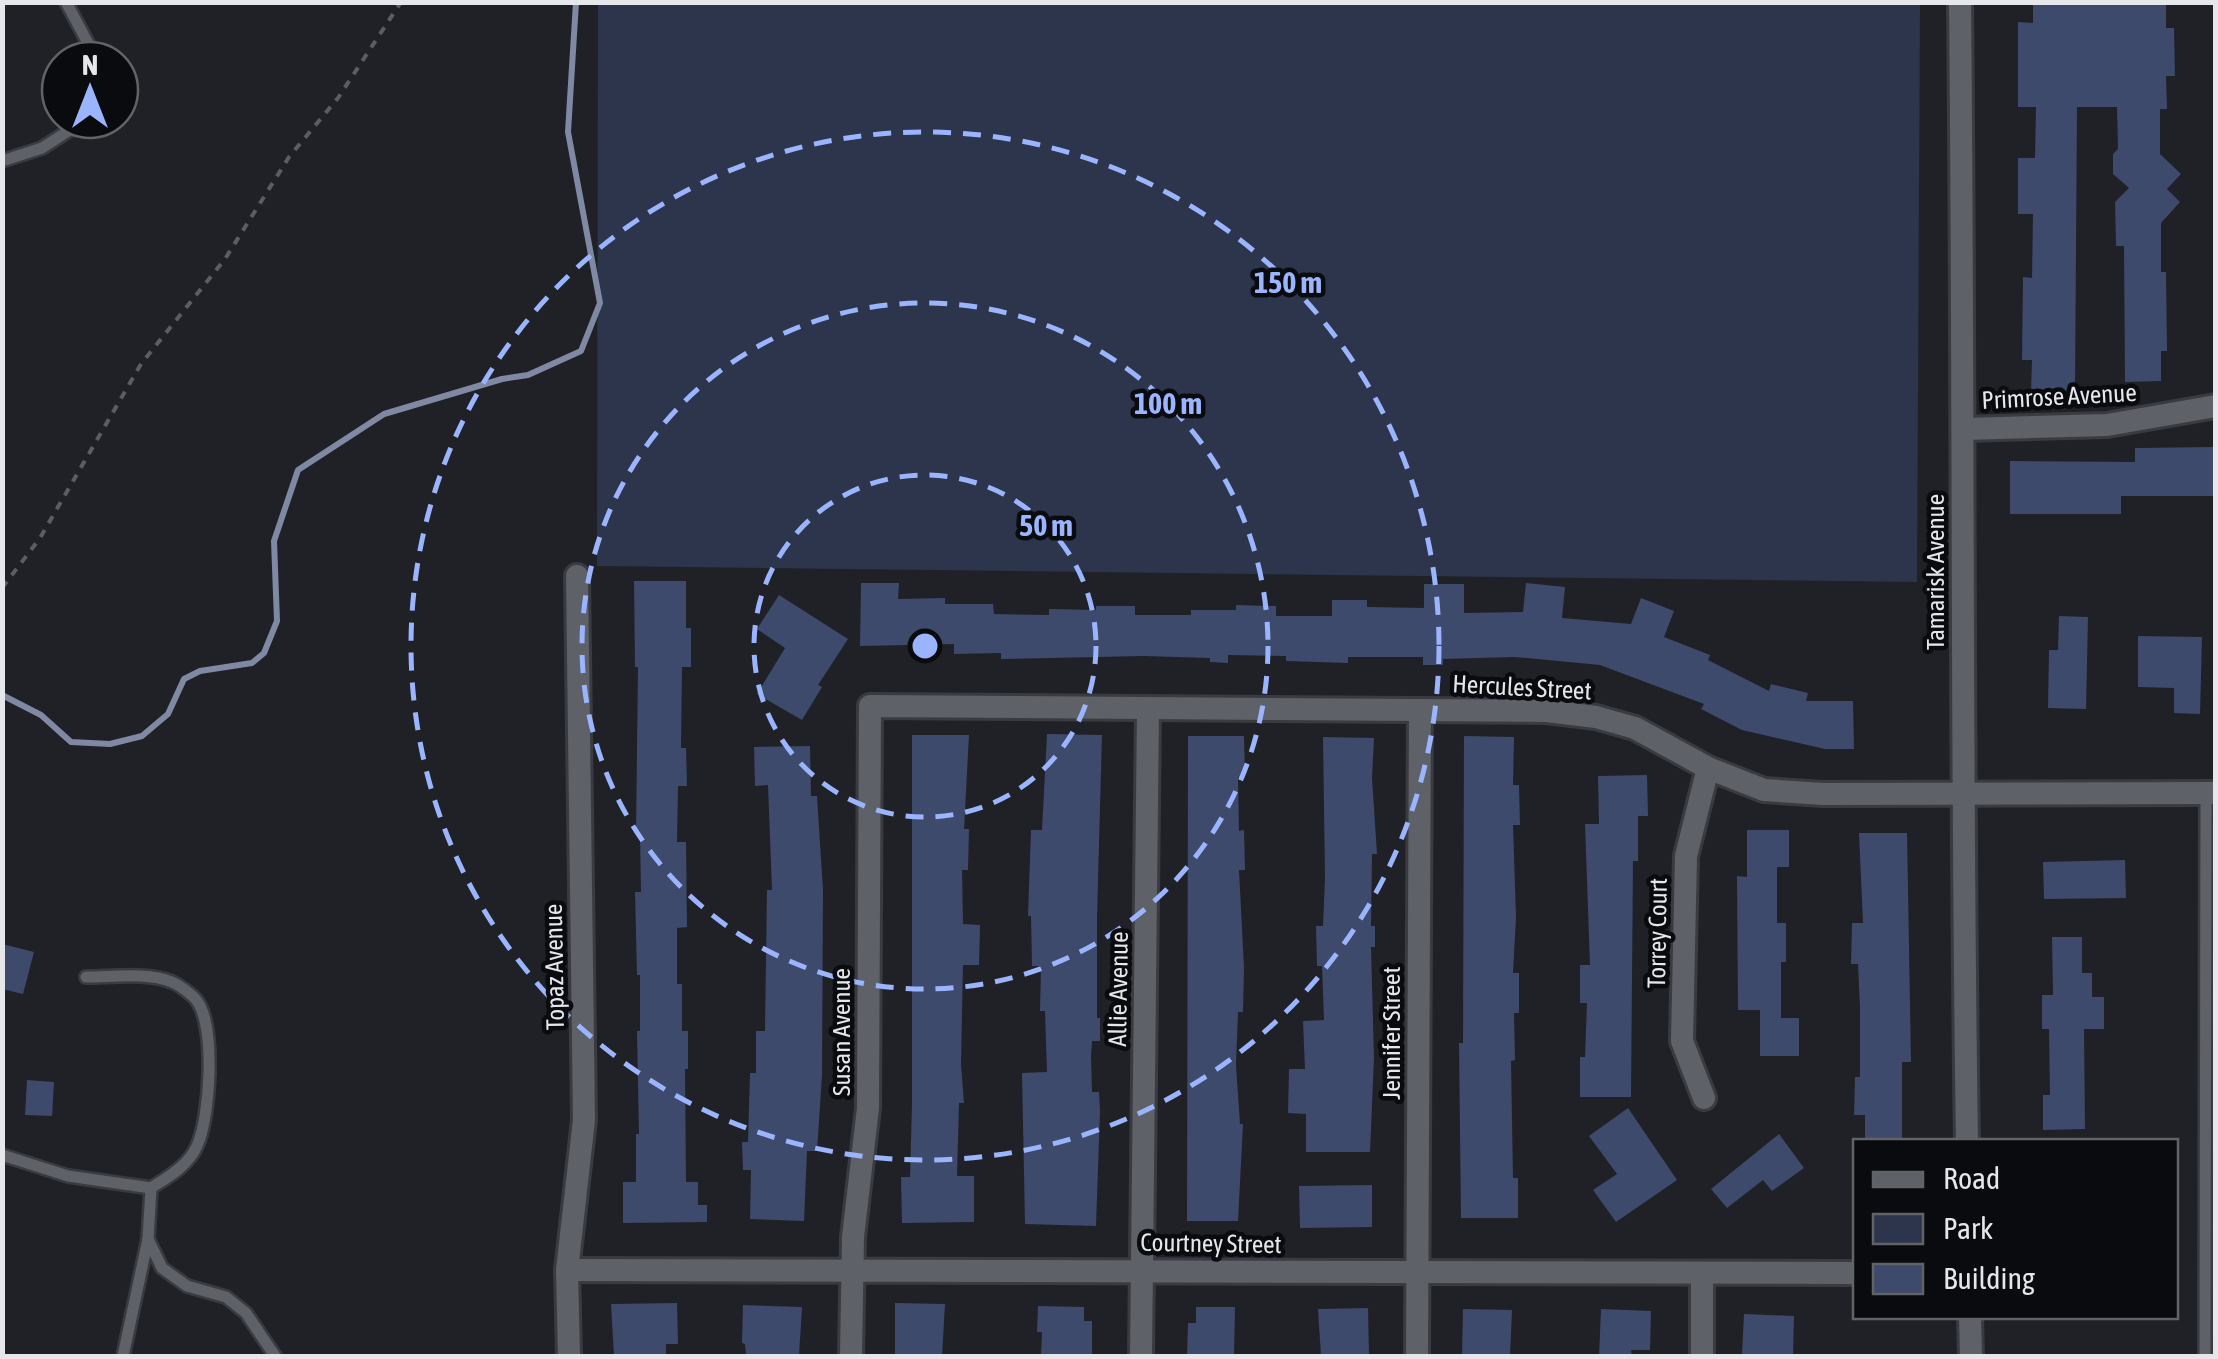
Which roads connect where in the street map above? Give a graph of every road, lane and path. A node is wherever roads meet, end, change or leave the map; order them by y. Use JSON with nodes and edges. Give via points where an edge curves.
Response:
{"nodes":[{"id":1,"x":66,"y":2,"type":"edge"},
{"id":2,"x":400,"y":2,"type":"edge"},
{"id":3,"x":1960,"y":2,"type":"edge"},
{"id":4,"x":85,"y":40,"type":"edge"},
{"id":5,"x":54,"y":140,"type":"edge"},
{"id":6,"x":2,"y":161,"type":"edge"},
{"id":7,"x":2216,"y":406,"type":"edge"},
{"id":8,"x":1964,"y":429,"type":"junction"},
{"id":9,"x":577,"y":576,"type":"dead end"},
{"id":10,"x":2,"y":588,"type":"edge"},
{"id":11,"x":870,"y":706,"type":"joint"},
{"id":12,"x":1148,"y":709,"type":"junction"},
{"id":13,"x":1420,"y":710,"type":"junction"},
{"id":14,"x":1708,"y":768,"type":"junction"},
{"id":15,"x":1961,"y":792,"type":"junction"},
{"id":16,"x":2210,"y":793,"type":"edge"},
{"id":17,"x":86,"y":977,"type":"dead end"},
{"id":18,"x":1704,"y":1098,"type":"dead end"},
{"id":19,"x":1967,"y":1139,"type":"edge"},
{"id":20,"x":2,"y":1155,"type":"edge"},
{"id":21,"x":151,"y":1188,"type":"junction"},
{"id":22,"x":148,"y":1239,"type":"junction"},
{"id":23,"x":852,"y":1268,"type":"junction"},
{"id":24,"x":566,"y":1270,"type":"junction"},
{"id":25,"x":1142,"y":1270,"type":"junction"},
{"id":26,"x":1416,"y":1272,"type":"junction"},
{"id":27,"x":1702,"y":1273,"type":"junction"},
{"id":28,"x":1853,"y":1273,"type":"edge"},
{"id":29,"x":1970,"y":1319,"type":"edge"},
{"id":30,"x":122,"y":1356,"type":"edge"},
{"id":31,"x":275,"y":1356,"type":"edge"},
{"id":32,"x":568,"y":1356,"type":"edge"},
{"id":33,"x":851,"y":1356,"type":"edge"},
{"id":34,"x":1141,"y":1356,"type":"edge"},
{"id":35,"x":1418,"y":1356,"type":"edge"},
{"id":36,"x":1702,"y":1356,"type":"edge"},
{"id":37,"x":1970,"y":1356,"type":"edge"},
{"id":38,"x":2206,"y":1356,"type":"edge"}],
"edges":[{"from":1,"to":4,"type":"lane"},
{"from":2,"to":10,"type":"path","via":[[338,98],[289,156],[225,259],[141,364],[40,538]]},
{"from":3,"to":8,"type":"street","name":"Tamarisk Avenue"},
{"from":5,"to":6,"type":"lane"},
{"from":7,"to":8,"type":"street","name":"Primrose Avenue","via":[[2107,426]]},
{"from":8,"to":15,"type":"street","name":"Tamarisk Avenue"},
{"from":9,"to":24,"type":"street","name":"Topaz Avenue","via":[[584,1120]]},
{"from":11,"to":12,"type":"street","name":"Hercules Street"},
{"from":11,"to":23,"type":"street","name":"Susan Avenue","via":[[868,1108]]},
{"from":12,"to":13,"type":"street","name":"Hercules Street"},
{"from":12,"to":25,"type":"street","name":"Allie Avenue"},
{"from":13,"to":14,"type":"street","name":"Hercules Street","via":[[1596,718],[1635,728]]},
{"from":13,"to":26,"type":"street","name":"Jennifer Street"},
{"from":14,"to":15,"type":"street","name":"Hercules Street","via":[[1764,790]]},
{"from":14,"to":18,"type":"street","name":"Torrey Court","via":[[1686,856],[1682,1041]]},
{"from":15,"to":16,"type":"street","name":"Hercules Street"},
{"from":15,"to":19,"type":"street","name":"Tamarisk Avenue"},
{"from":16,"to":38,"type":"lane"},
{"from":17,"to":21,"type":"lane","via":[[173,982],[198,1002],[208,1045],[208,1102],[196,1148]]},
{"from":20,"to":21,"type":"lane","via":[[68,1176]]},
{"from":21,"to":22,"type":"lane"},
{"from":22,"to":30,"type":"lane"},
{"from":22,"to":31,"type":"lane","via":[[162,1268],[188,1286],[226,1297]]},
{"from":23,"to":24,"type":"street","name":"Courtney Street"},
{"from":23,"to":25,"type":"street","name":"Courtney Street"},
{"from":23,"to":33,"type":"street","name":"Susan Avenue"},
{"from":24,"to":32,"type":"street","name":"Topaz Avenue"},
{"from":25,"to":26,"type":"street","name":"Courtney Street"},
{"from":25,"to":34,"type":"street","name":"Allie Avenue"},
{"from":26,"to":27,"type":"street","name":"Courtney Street"},
{"from":26,"to":35,"type":"street","name":"Jennifer Street"},
{"from":27,"to":28,"type":"street","name":"Courtney Street"},
{"from":27,"to":36,"type":"street"},
{"from":29,"to":37,"type":"street"}]}
